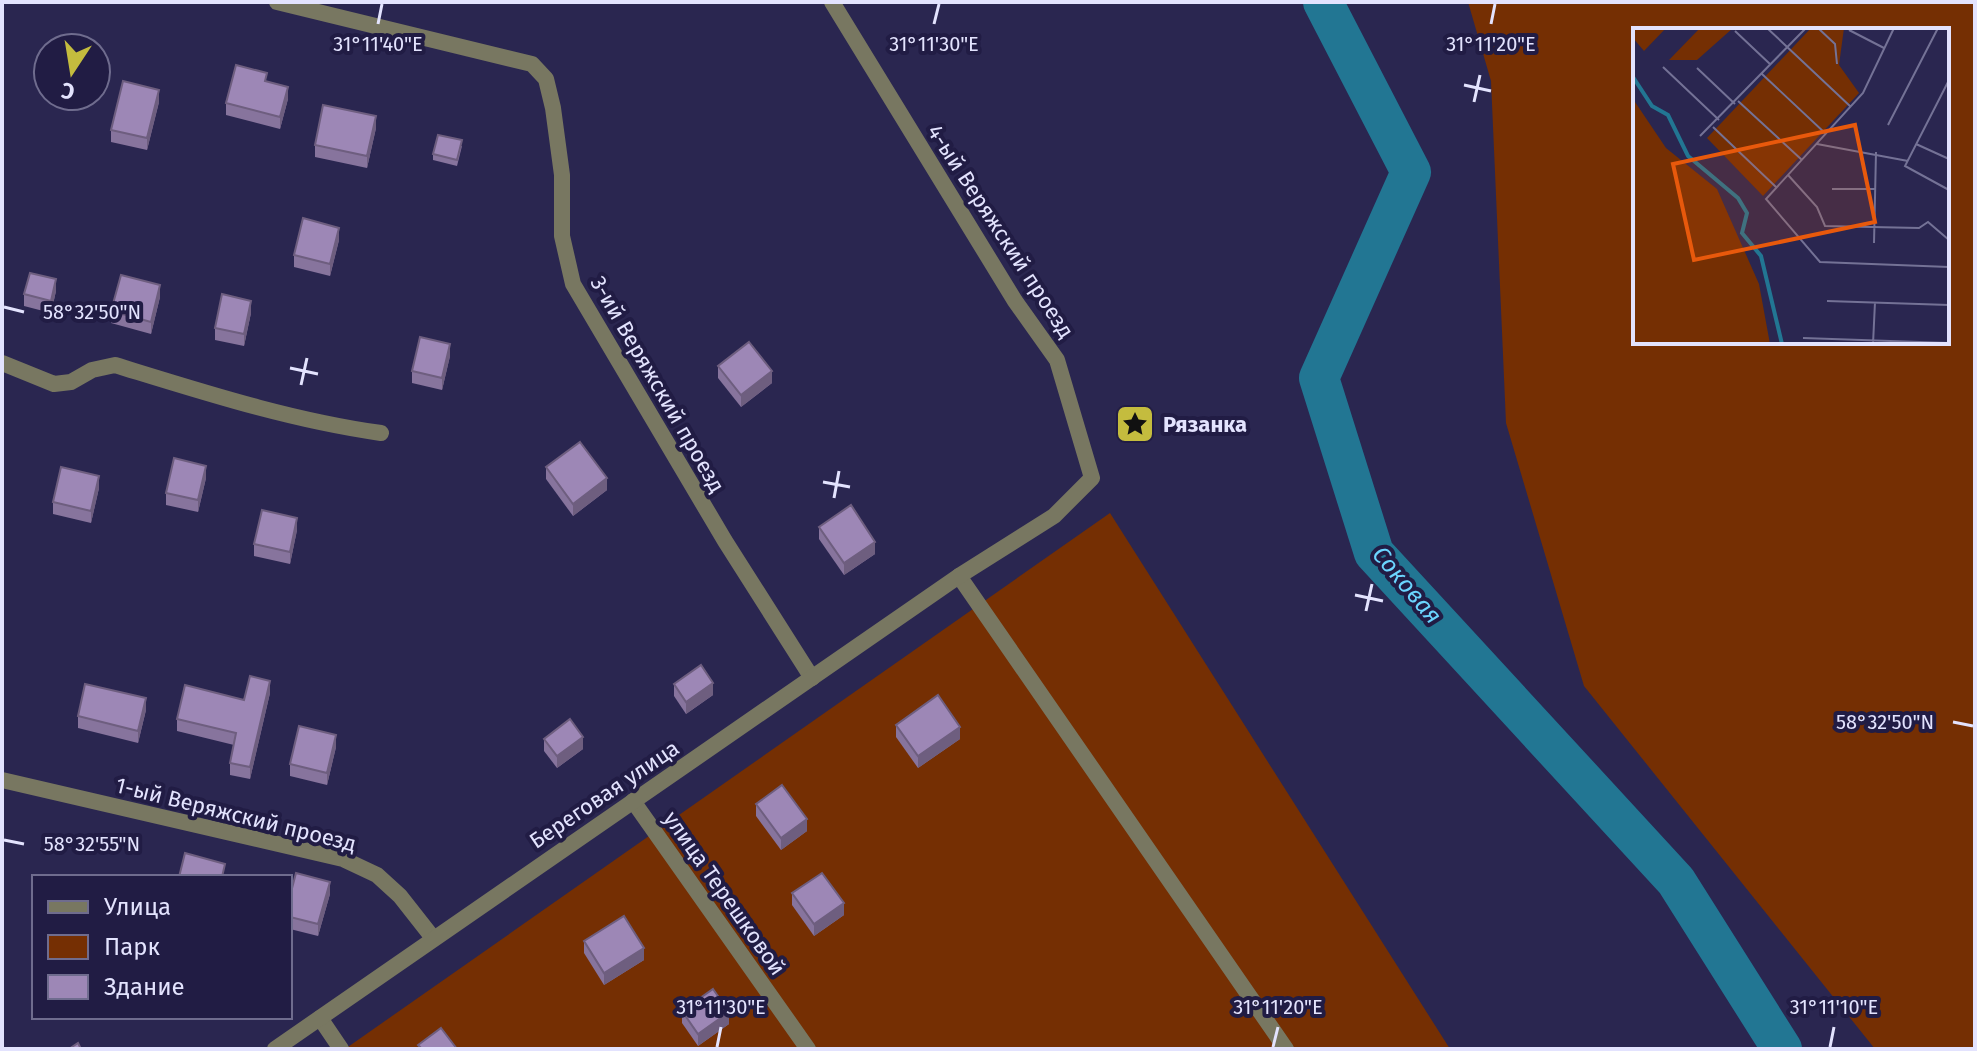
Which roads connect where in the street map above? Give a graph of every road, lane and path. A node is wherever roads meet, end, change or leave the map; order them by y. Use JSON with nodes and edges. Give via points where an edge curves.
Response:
{"nodes":[{"id":1,"x":277,"y":2,"type":"edge"},
{"id":2,"x":832,"y":2,"type":"edge"},
{"id":3,"x":2,"y":363,"type":"edge"},
{"id":4,"x":381,"y":433,"type":"dead end"},
{"id":5,"x":959,"y":576,"type":"junction"},
{"id":6,"x":812,"y":678,"type":"junction"},
{"id":7,"x":2,"y":780,"type":"edge"},
{"id":8,"x":633,"y":801,"type":"junction"},
{"id":9,"x":433,"y":938,"type":"junction"},
{"id":10,"x":320,"y":1018,"type":"junction"},
{"id":11,"x":275,"y":1049,"type":"edge"},
{"id":12,"x":341,"y":1049,"type":"edge"},
{"id":13,"x":808,"y":1049,"type":"edge"},
{"id":14,"x":1286,"y":1049,"type":"edge"}],
"edges":[{"from":1,"to":6,"type":"street","name":"3-ий Веряжский проезд","via":[[532,64],[546,79],[562,175],[562,236],[573,284]]},
{"from":2,"to":5,"type":"street","name":"4-ый Веряжский проезд","via":[[1015,301],[1057,360],[1092,478],[1054,516]]},
{"from":3,"to":4,"type":"street","via":[[54,384],[115,365],[250,406]]},
{"from":5,"to":6,"type":"street","name":"Береговая улица"},
{"from":5,"to":14,"type":"street"},
{"from":6,"to":8,"type":"street","name":"Береговая улица"},
{"from":7,"to":9,"type":"street","name":"1-ый Веряжский проезд","via":[[343,859],[377,875]]},
{"from":8,"to":9,"type":"street","name":"Береговая улица"},
{"from":8,"to":13,"type":"street","name":"улица Терешковой"},
{"from":9,"to":10,"type":"street","name":"Береговая улица"},
{"from":10,"to":11,"type":"street","name":"Береговая улица"},
{"from":10,"to":12,"type":"street"}]}
